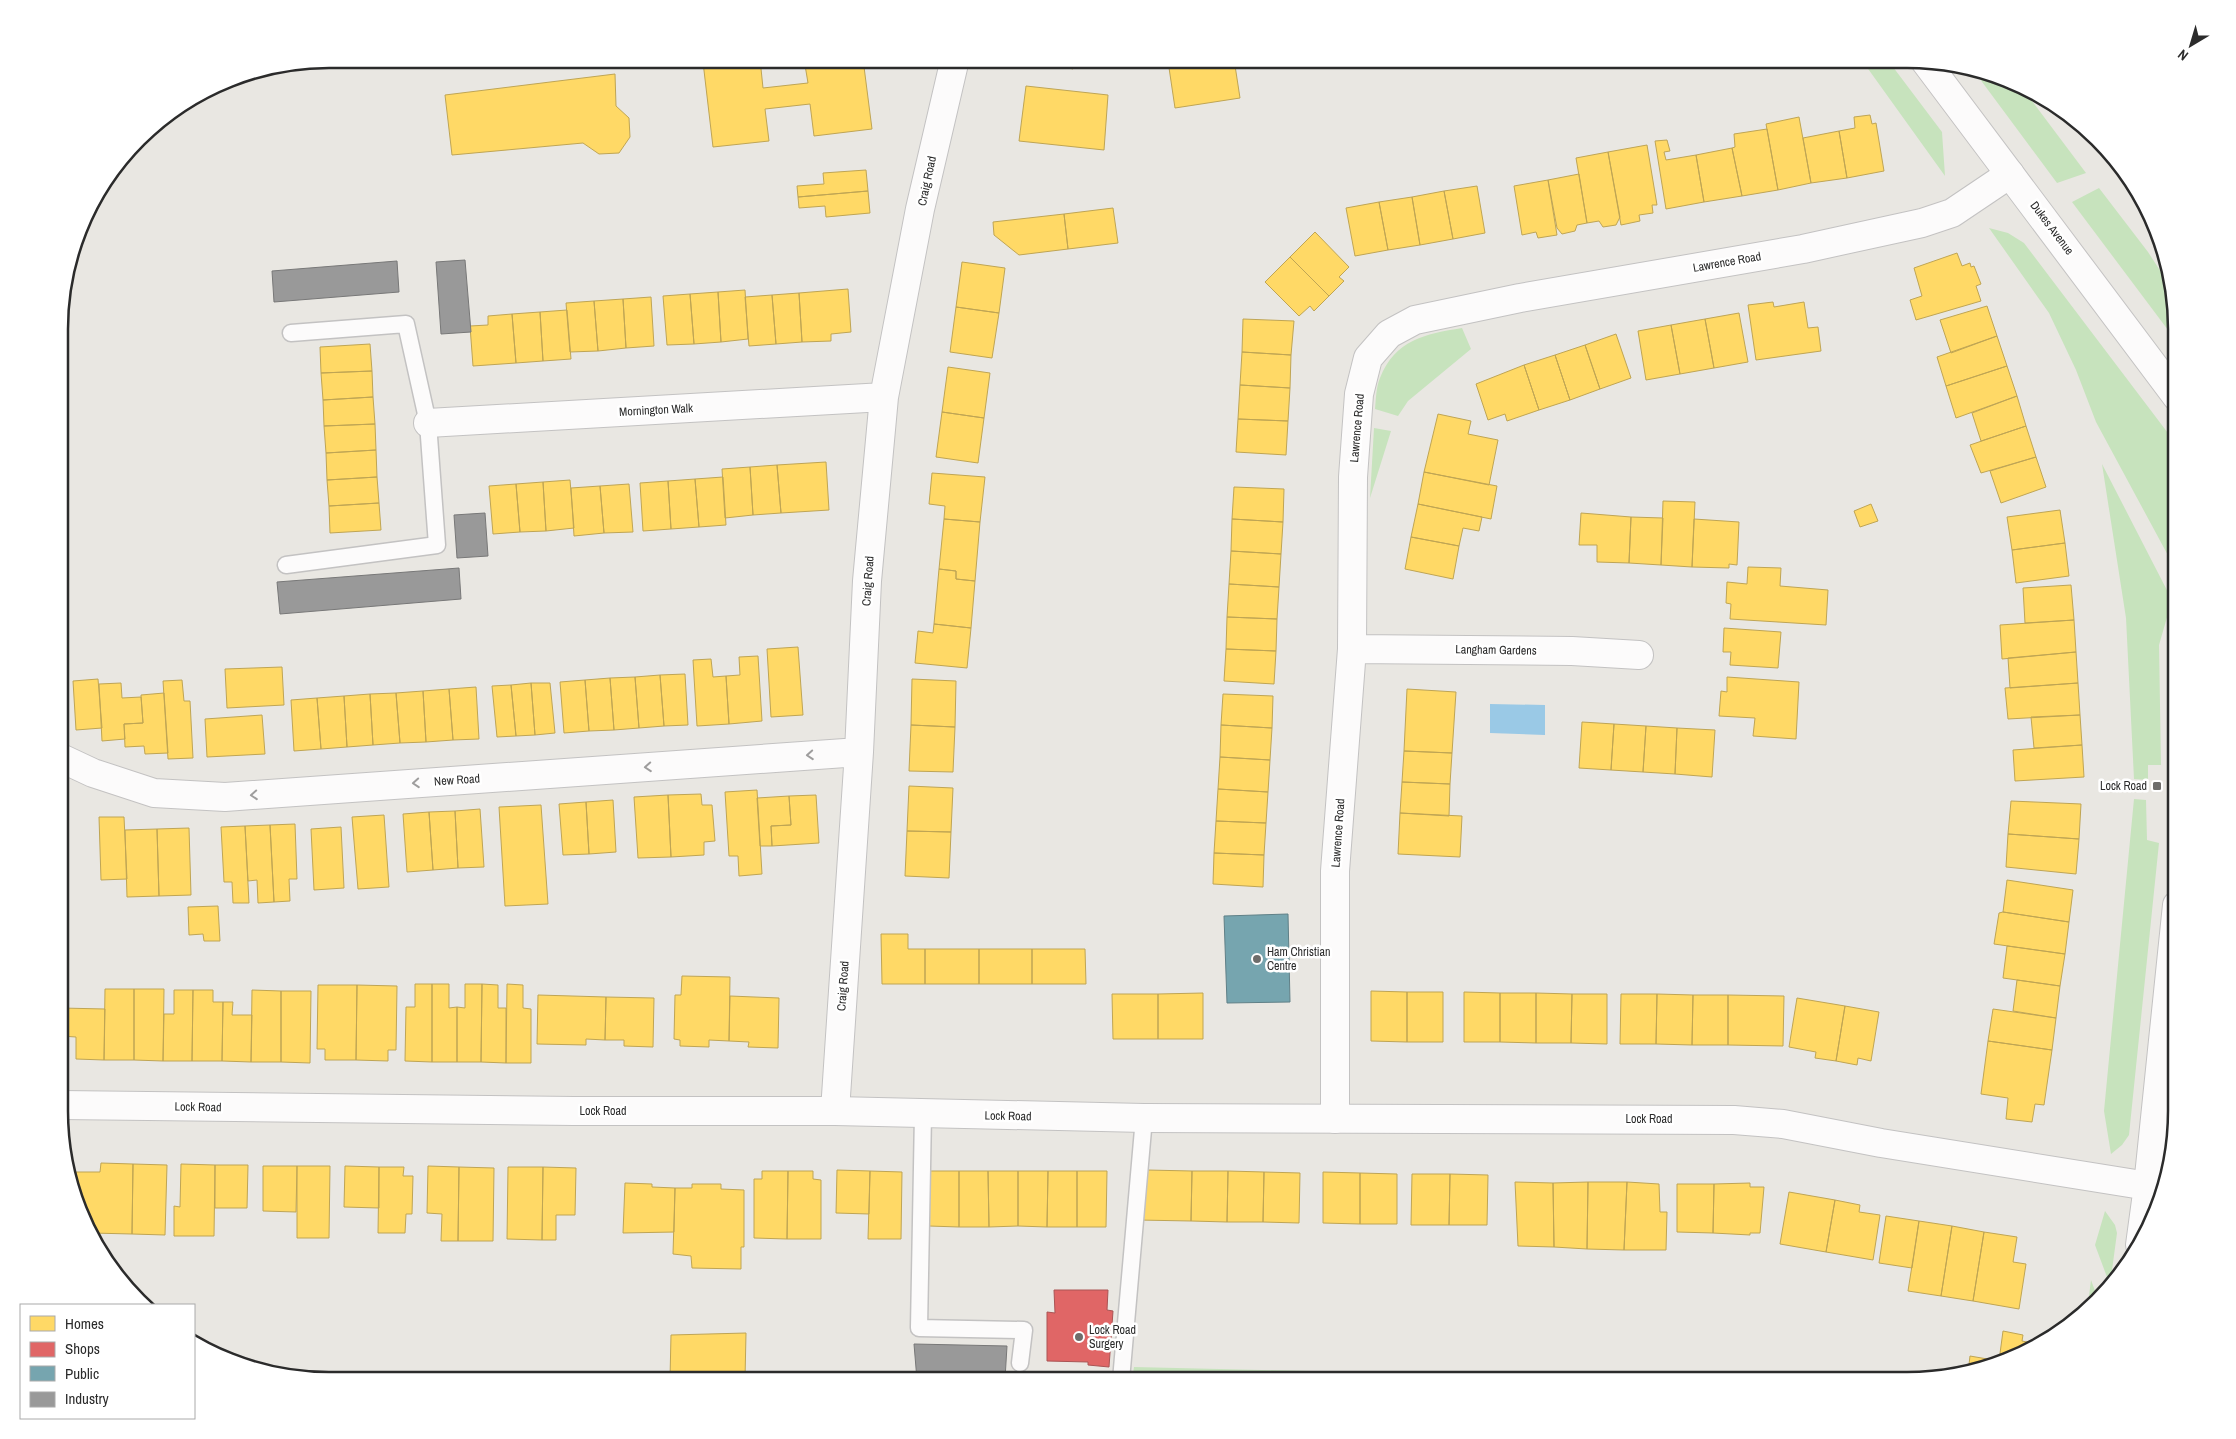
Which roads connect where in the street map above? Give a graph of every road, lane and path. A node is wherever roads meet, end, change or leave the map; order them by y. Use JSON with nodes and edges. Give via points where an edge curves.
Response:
{"nodes":[{"id":1,"x":953,"y":67,"type":"edge"},
{"id":2,"x":1931,"y":69,"type":"edge"},
{"id":3,"x":2010,"y":174,"type":"junction"},
{"id":4,"x":291,"y":333,"type":"dead end"},
{"id":5,"x":2168,"y":385,"type":"edge"},
{"id":6,"x":884,"y":397,"type":"junction"},
{"id":7,"x":428,"y":423,"type":"junction"},
{"id":8,"x":286,"y":565,"type":"dead end"},
{"id":9,"x":1352,"y":649,"type":"junction"},
{"id":10,"x":1639,"y":655,"type":"dead end"},
{"id":11,"x":859,"y":752,"type":"junction"},
{"id":12,"x":67,"y":761,"type":"edge"},
{"id":13,"x":2168,"y":992,"type":"edge"},
{"id":14,"x":67,"y":1105,"type":"edge"},
{"id":15,"x":834,"y":1111,"type":"junction"},
{"id":16,"x":923,"y":1114,"type":"junction"},
{"id":17,"x":1144,"y":1118,"type":"junction"},
{"id":18,"x":1335,"y":1119,"type":"junction"},
{"id":19,"x":2148,"y":1186,"type":"junction"},
{"id":20,"x":2143,"y":1224,"type":"edge"},
{"id":21,"x":1020,"y":1363,"type":"dead end"},
{"id":22,"x":1122,"y":1372,"type":"edge"}],
"edges":[{"from":1,"to":6,"type":"street","name":"Craig Road","via":[[920,209]]},
{"from":2,"to":3,"type":"street","name":"Dukes Avenue"},
{"from":3,"to":5,"type":"street","name":"Dukes Avenue"},
{"from":3,"to":9,"type":"street","name":"Lawrence Road","via":[[1952,213],[1922,223],[1803,249],[1510,300],[1415,320],[1389,334],[1368,358],[1359,394],[1353,477]]},
{"from":4,"to":7,"type":"lane","via":[[406,324]]},
{"from":6,"to":7,"type":"street","name":"Mornington Walk"},
{"from":6,"to":11,"type":"street","name":"Craig Road","via":[[867,581]]},
{"from":7,"to":8,"type":"lane","via":[[437,545]]},
{"from":9,"to":10,"type":"street","name":"Langham Gardens","via":[[1572,651]]},
{"from":9,"to":18,"type":"street","name":"Lawrence Road","via":[[1335,872]]},
{"from":11,"to":12,"type":"street","name":"New Road","one_way":true,"via":[[225,797],[154,793]]},
{"from":11,"to":15,"type":"street","name":"Craig Road"},
{"from":13,"to":19,"type":"street"},
{"from":14,"to":15,"type":"street","name":"Lock Road"},
{"from":15,"to":16,"type":"street","name":"Lock Road"},
{"from":16,"to":17,"type":"street","name":"Lock Road"},
{"from":16,"to":21,"type":"lane","via":[[919,1328],[1024,1330]]},
{"from":17,"to":18,"type":"street","name":"Lock Road"},
{"from":17,"to":22,"type":"lane"},
{"from":18,"to":19,"type":"street","name":"Lock Road","via":[[1734,1120],[1783,1124]]},
{"from":19,"to":20,"type":"street"}]}
